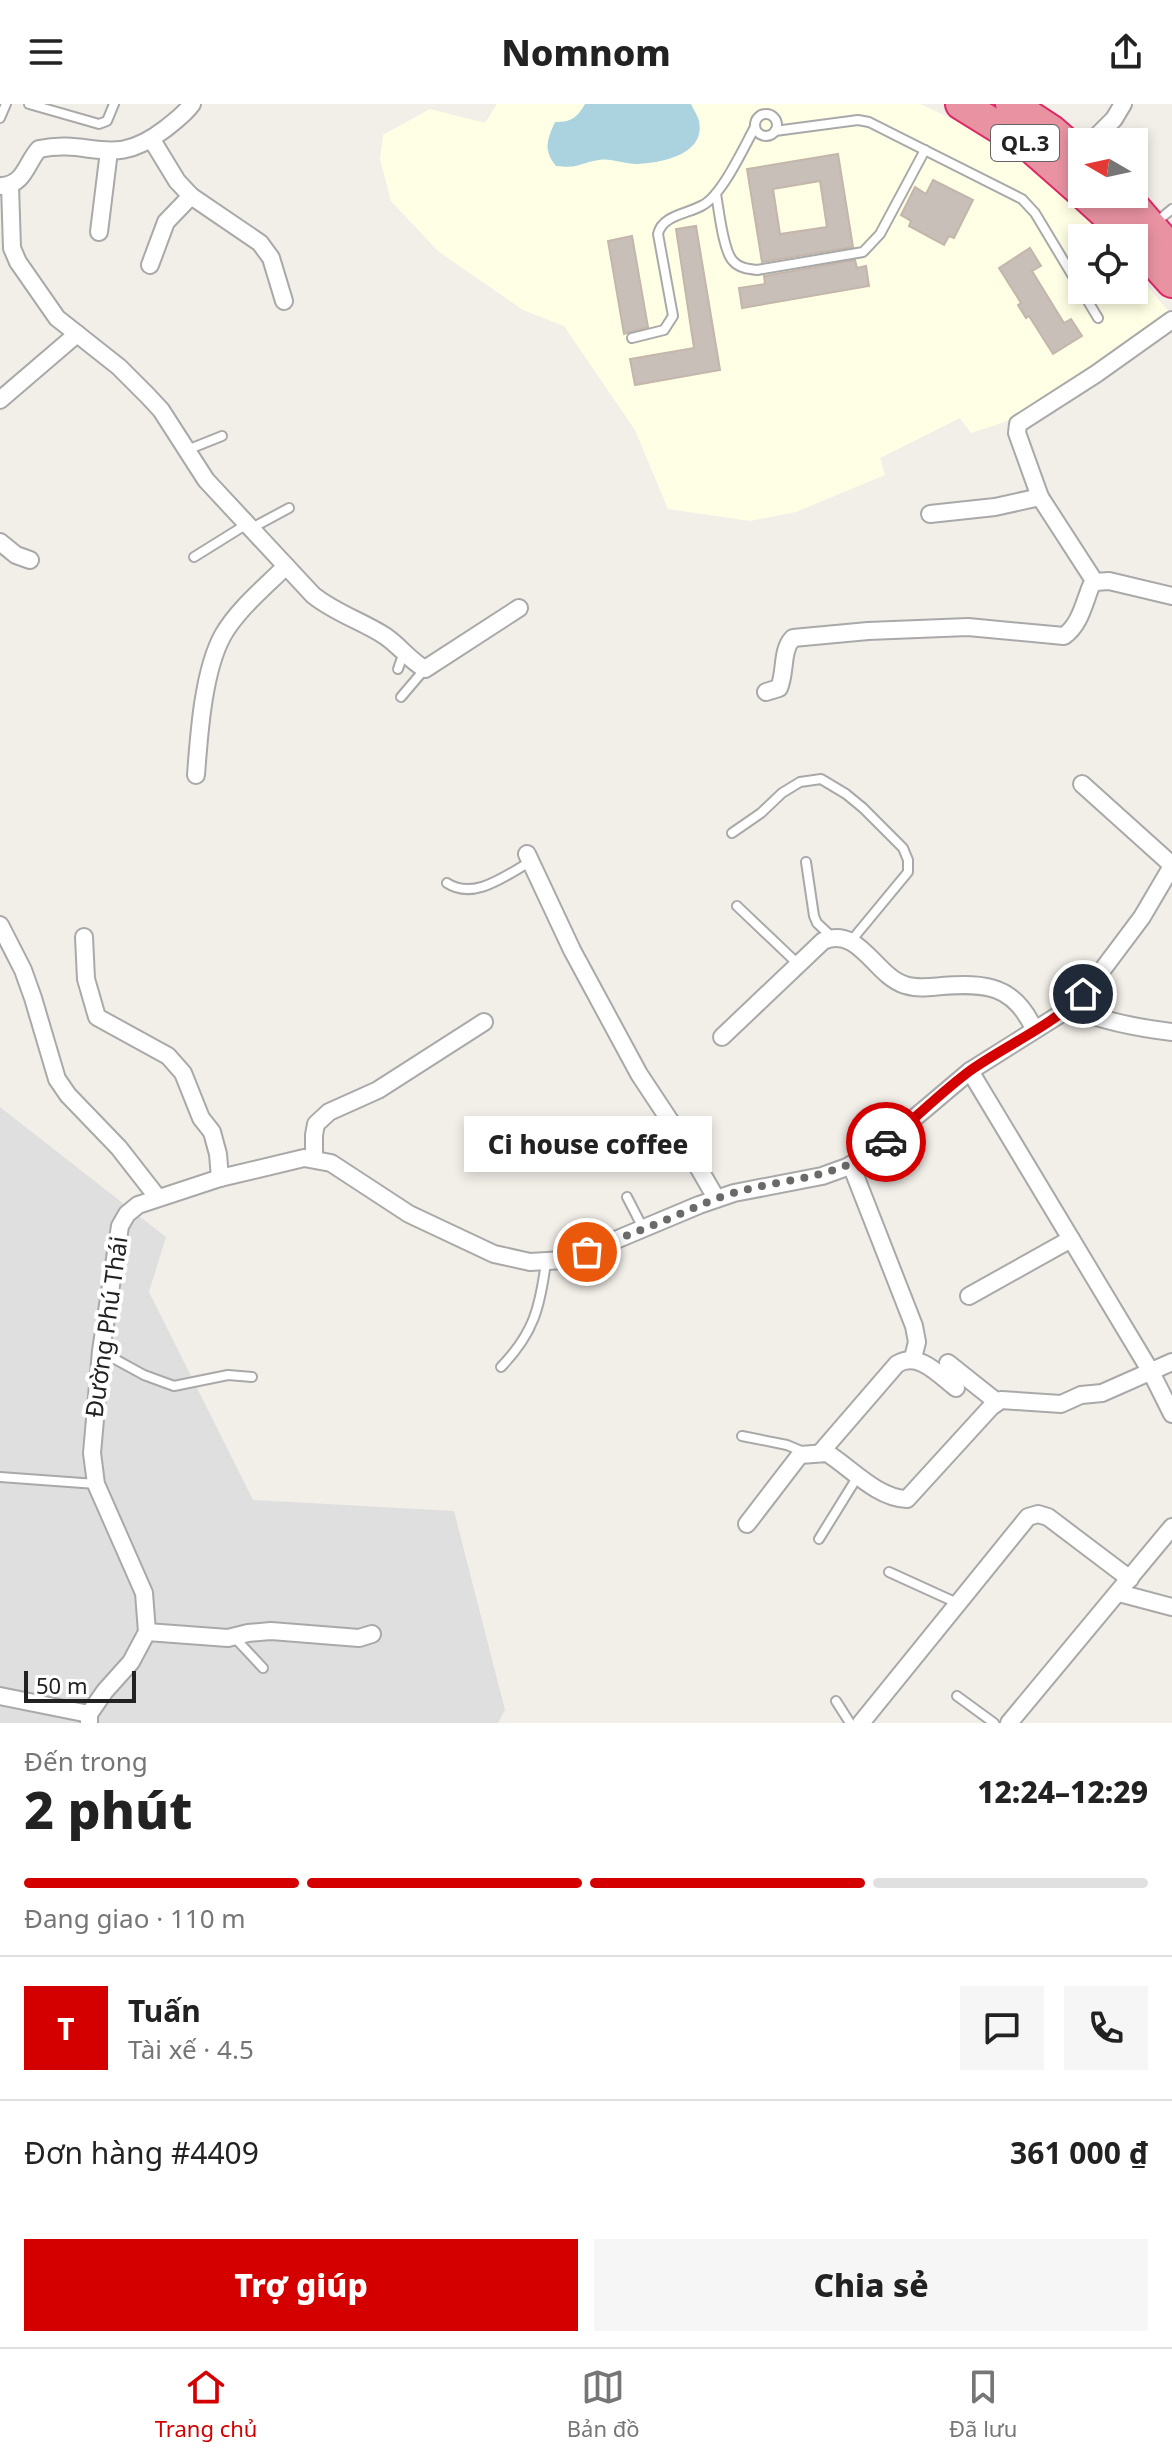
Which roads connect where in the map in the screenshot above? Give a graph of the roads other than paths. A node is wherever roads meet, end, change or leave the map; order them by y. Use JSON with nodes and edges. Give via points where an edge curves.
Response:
{"nodes":[{"id":1,"x":29,"y":104,"type":"edge"},
{"id":2,"x":67,"y":104,"type":"edge"},
{"id":3,"x":114,"y":104,"type":"edge"},
{"id":4,"x":192,"y":104,"type":"edge"},
{"id":5,"x":961,"y":104,"type":"edge"},
{"id":6,"x":1123,"y":104,"type":"edge"},
{"id":7,"x":1018,"y":106,"type":"edge"},
{"id":8,"x":767,"y":109,"type":"edge"},
{"id":9,"x":62,"y":115,"type":"junction"},
{"id":10,"x":755,"y":127,"type":"junction"},
{"id":11,"x":1105,"y":128,"type":"edge"},
{"id":12,"x":775,"y":131,"type":"junction"},
{"id":13,"x":152,"y":140,"type":"junction"},
{"id":14,"x":1068,"y":141,"type":"edge"},
{"id":15,"x":925,"y":150,"type":"junction"},
{"id":16,"x":109,"y":151,"type":"junction"},
{"id":17,"x":1068,"y":180,"type":"edge"},
{"id":18,"x":5,"y":186,"type":"edge"},
{"id":19,"x":716,"y":194,"type":"junction"},
{"id":20,"x":191,"y":196,"type":"junction"},
{"id":21,"x":1110,"y":208,"type":"edge"},
{"id":22,"x":1134,"y":208,"type":"edge"},
{"id":23,"x":99,"y":232,"type":"dead end"},
{"id":24,"x":1154,"y":232,"type":"edge"},
{"id":25,"x":150,"y":265,"type":"dead end"},
{"id":26,"x":1172,"y":282,"type":"edge"},
{"id":27,"x":284,"y":301,"type":"dead end"},
{"id":28,"x":1098,"y":318,"type":"dead end"},
{"id":29,"x":1172,"y":320,"type":"edge"},
{"id":30,"x":77,"y":334,"type":"junction"},
{"id":31,"x":632,"y":338,"type":"dead end"},
{"id":32,"x":0,"y":400,"type":"edge"},
{"id":33,"x":222,"y":436,"type":"dead end"},
{"id":34,"x":186,"y":450,"type":"junction"},
{"id":35,"x":1040,"y":497,"type":"junction"},
{"id":36,"x":289,"y":508,"type":"dead end"},
{"id":37,"x":930,"y":514,"type":"dead end"},
{"id":38,"x":250,"y":526,"type":"junction"},
{"id":39,"x":0,"y":542,"type":"edge"},
{"id":40,"x":194,"y":557,"type":"dead end"},
{"id":41,"x":30,"y":560,"type":"dead end"},
{"id":42,"x":286,"y":566,"type":"junction"},
{"id":43,"x":1095,"y":582,"type":"junction"},
{"id":44,"x":1172,"y":596,"type":"edge"},
{"id":45,"x":519,"y":608,"type":"dead end"},
{"id":46,"x":787,"y":645,"type":"junction"},
{"id":47,"x":404,"y":651,"type":"junction"},
{"id":48,"x":774,"y":657,"type":"dead end"},
{"id":49,"x":398,"y":669,"type":"dead end"},
{"id":50,"x":425,"y":669,"type":"junction"},
{"id":51,"x":766,"y":692,"type":"dead end"},
{"id":52,"x":401,"y":697,"type":"dead end"},
{"id":53,"x":196,"y":775,"type":"dead end"},
{"id":54,"x":1082,"y":784,"type":"dead end"},
{"id":55,"x":732,"y":833,"type":"dead end"},
{"id":56,"x":529,"y":858,"type":"joint"},
{"id":57,"x":806,"y":862,"type":"dead end"},
{"id":58,"x":1172,"y":866,"type":"edge"},
{"id":59,"x":447,"y":883,"type":"dead end"},
{"id":60,"x":737,"y":906,"type":"dead end"},
{"id":61,"x":0,"y":925,"type":"edge"},
{"id":62,"x":84,"y":937,"type":"dead end"},
{"id":63,"x":832,"y":937,"type":"junction"},
{"id":64,"x":851,"y":941,"type":"junction"},
{"id":65,"x":798,"y":965,"type":"junction"},
{"id":66,"x":1070,"y":1008,"type":"junction"},
{"id":67,"x":484,"y":1022,"type":"dead end"},
{"id":68,"x":1034,"y":1029,"type":"junction"},
{"id":69,"x":1172,"y":1032,"type":"edge"},
{"id":70,"x":722,"y":1037,"type":"dead end"},
{"id":71,"x":970,"y":1071,"type":"junction"},
{"id":72,"x":314,"y":1159,"type":"junction"},
{"id":73,"x":851,"y":1165,"type":"junction"},
{"id":74,"x":220,"y":1178,"type":"junction"},
{"id":75,"x":627,"y":1197,"type":"dead end"},
{"id":76,"x":158,"y":1198,"type":"junction"},
{"id":77,"x":716,"y":1198,"type":"junction"},
{"id":78,"x":643,"y":1229,"type":"junction"},
{"id":79,"x":1071,"y":1239,"type":"junction"},
{"id":80,"x":546,"y":1262,"type":"junction"},
{"id":81,"x":969,"y":1296,"type":"dead end"},
{"id":82,"x":101,"y":1351,"type":"junction"},
{"id":83,"x":913,"y":1358,"type":"junction"},
{"id":84,"x":1172,"y":1362,"type":"edge"},
{"id":85,"x":948,"y":1363,"type":"dead end"},
{"id":86,"x":501,"y":1367,"type":"dead end"},
{"id":87,"x":1151,"y":1372,"type":"junction"},
{"id":88,"x":252,"y":1377,"type":"dead end"},
{"id":89,"x":956,"y":1388,"type":"dead end"},
{"id":90,"x":997,"y":1402,"type":"junction"},
{"id":91,"x":1172,"y":1414,"type":"edge"},
{"id":92,"x":742,"y":1436,"type":"dead end"},
{"id":93,"x":814,"y":1453,"type":"junction"},
{"id":94,"x":858,"y":1476,"type":"junction"},
{"id":95,"x":0,"y":1477,"type":"edge"},
{"id":96,"x":96,"y":1484,"type":"junction"},
{"id":97,"x":747,"y":1524,"type":"dead end"},
{"id":98,"x":1172,"y":1527,"type":"edge"},
{"id":99,"x":819,"y":1539,"type":"dead end"},
{"id":100,"x":889,"y":1572,"type":"dead end"},
{"id":101,"x":1130,"y":1579,"type":"junction"},
{"id":102,"x":1119,"y":1593,"type":"junction"},
{"id":103,"x":957,"y":1603,"type":"junction"},
{"id":104,"x":1172,"y":1607,"type":"edge"},
{"id":105,"x":147,"y":1632,"type":"junction"},
{"id":106,"x":372,"y":1634,"type":"dead end"},
{"id":107,"x":234,"y":1637,"type":"junction"},
{"id":108,"x":263,"y":1668,"type":"dead end"},
{"id":109,"x":0,"y":1696,"type":"edge"},
{"id":110,"x":957,"y":1696,"type":"dead end"},
{"id":111,"x":836,"y":1701,"type":"dead end"},
{"id":112,"x":89,"y":1718,"type":"edge"},
{"id":113,"x":850,"y":1723,"type":"edge"},
{"id":114,"x":861,"y":1723,"type":"edge"},
{"id":115,"x":994,"y":1723,"type":"edge"},
{"id":116,"x":1009,"y":1723,"type":"edge"}],
"edges":[{"from":1,"to":9,"type":"lane"},
{"from":2,"to":9,"type":"lane"},
{"from":3,"to":9,"type":"lane","via":[[107,121],[99,124]]},
{"from":4,"to":13,"type":"street"},
{"from":5,"to":17,"type":"highway","number":"QL.3","via":[[1032,148]]},
{"from":6,"to":11,"type":"street"},
{"from":7,"to":14,"type":"highway","number":"QL.3"},
{"from":8,"to":10,"type":"lane"},
{"from":8,"to":12,"type":"lane","via":[[777,122]]},
{"from":10,"to":12,"type":"lane","via":[[766,136]]},
{"from":10,"to":19,"type":"lane"},
{"from":12,"to":15,"type":"lane","via":[[858,120]]},
{"from":13,"to":16,"type":"street"},
{"from":13,"to":20,"type":"street"},
{"from":15,"to":19,"type":"lane","via":[[880,234],[863,252],[757,270],[735,264],[728,254]]},
{"from":15,"to":28,"type":"lane","via":[[1022,199]]},
{"from":16,"to":18,"type":"street","via":[[39,149],[19,181]]},
{"from":16,"to":23,"type":"street"},
{"from":18,"to":30,"type":"street","via":[[10,240],[18,262],[57,318]]},
{"from":19,"to":31,"type":"lane","via":[[660,228],[673,316],[664,330]]},
{"from":20,"to":25,"type":"street","via":[[166,222]]},
{"from":20,"to":27,"type":"street","via":[[260,243],[271,258]]},
{"from":21,"to":24,"type":"highway","number":"QL.3"},
{"from":22,"to":24,"type":"highway","number":"QL.3"},
{"from":24,"to":26,"type":"highway","number":"QL.3"},
{"from":29,"to":35,"type":"street","via":[[1018,424]]},
{"from":30,"to":32,"type":"street"},
{"from":30,"to":34,"type":"street","via":[[147,395]]},
{"from":33,"to":34,"type":"lane"},
{"from":34,"to":38,"type":"street","via":[[206,480]]},
{"from":35,"to":37,"type":"street"},
{"from":35,"to":43,"type":"street"},
{"from":36,"to":38,"type":"lane"},
{"from":38,"to":40,"type":"lane"},
{"from":38,"to":42,"type":"street"},
{"from":39,"to":41,"type":"street"},
{"from":42,"to":47,"type":"street","via":[[328,607]]},
{"from":42,"to":53,"type":"street","via":[[223,636],[212,662]]},
{"from":43,"to":44,"type":"street"},
{"from":43,"to":46,"type":"street","via":[[1073,629],[1064,636],[968,627],[811,635],[793,638]]},
{"from":45,"to":50,"type":"street"},
{"from":46,"to":48,"type":"lane"},
{"from":46,"to":51,"type":"street","via":[[781,684]]},
{"from":47,"to":49,"type":"lane"},
{"from":47,"to":50,"type":"street"},
{"from":50,"to":52,"type":"lane"},
{"from":54,"to":58,"type":"street"},
{"from":55,"to":64,"type":"lane","via":[[782,793],[815,779],[827,780],[863,808],[903,848],[909,865]]},
{"from":56,"to":59,"type":"lane","via":[[478,889]]},
{"from":56,"to":77,"type":"street","via":[[639,1074]]},
{"from":57,"to":63,"type":"lane","via":[[814,916]]},
{"from":58,"to":66,"type":"street","via":[[1142,917]]},
{"from":60,"to":65,"type":"lane"},
{"from":61,"to":76,"type":"street","via":[[28,984],[57,1079]]},
{"from":62,"to":74,"type":"street","via":[[86,979],[97,1017],[168,1056],[183,1073],[212,1132]]},
{"from":63,"to":64,"type":"street"},
{"from":63,"to":65,"type":"street"},
{"from":64,"to":68,"type":"street","via":[[906,986],[986,985],[1007,994],[1026,1011]]},
{"from":65,"to":70,"type":"street"},
{"from":66,"to":68,"type":"street"},
{"from":66,"to":69,"type":"street"},
{"from":67,"to":72,"type":"street","via":[[378,1090],[329,1112],[316,1124]]},
{"from":68,"to":71,"type":"street"},
{"from":71,"to":73,"type":"street"},
{"from":71,"to":79,"type":"street"},
{"from":72,"to":74,"type":"street","name":"Đường Phú Thái"},
{"from":72,"to":80,"type":"street","via":[[331,1163],[409,1214],[462,1240],[516,1260]]},
{"from":73,"to":77,"type":"street"},
{"from":73,"to":83,"type":"street","via":[[914,1326]]},
{"from":74,"to":76,"type":"street","name":"Đường Phú Thái"},
{"from":75,"to":78,"type":"lane"},
{"from":76,"to":82,"type":"street","name":"Đường Phú Thái","via":[[138,1205],[120,1226]]},
{"from":77,"to":78,"type":"street"},
{"from":78,"to":80,"type":"street"},
{"from":79,"to":81,"type":"street"},
{"from":79,"to":87,"type":"street"},
{"from":80,"to":86,"type":"lane","via":[[530,1326]]},
{"from":82,"to":88,"type":"lane","via":[[174,1386],[228,1375]]},
{"from":82,"to":96,"type":"street","name":"Đường Phú Thái","via":[[92,1453]]},
{"from":83,"to":89,"type":"street"},
{"from":83,"to":93,"type":"street","via":[[897,1364]]},
{"from":84,"to":87,"type":"street"},
{"from":85,"to":90,"type":"street"},
{"from":87,"to":90,"type":"street","via":[[1061,1404]]},
{"from":87,"to":91,"type":"street"},
{"from":90,"to":94,"type":"street","via":[[909,1498],[891,1497]]},
{"from":92,"to":93,"type":"lane"},
{"from":93,"to":94,"type":"street","via":[[827,1453]]},
{"from":93,"to":97,"type":"street","via":[[798,1457]]},
{"from":94,"to":99,"type":"lane"},
{"from":95,"to":96,"type":"lane"},
{"from":96,"to":105,"type":"street","name":"Đường Phú Thái","via":[[144,1593]]},
{"from":98,"to":101,"type":"street"},
{"from":100,"to":103,"type":"lane"},
{"from":101,"to":102,"type":"street"},
{"from":101,"to":103,"type":"street","via":[[1038,1514],[1024,1521]]},
{"from":102,"to":104,"type":"street"},
{"from":102,"to":116,"type":"street"},
{"from":103,"to":114,"type":"street"},
{"from":105,"to":107,"type":"street"},
{"from":105,"to":112,"type":"street"},
{"from":106,"to":107,"type":"street","via":[[359,1638],[260,1631]]},
{"from":107,"to":108,"type":"lane"},
{"from":109,"to":112,"type":"street"},
{"from":110,"to":115,"type":"lane"},
{"from":111,"to":113,"type":"lane"}]}
